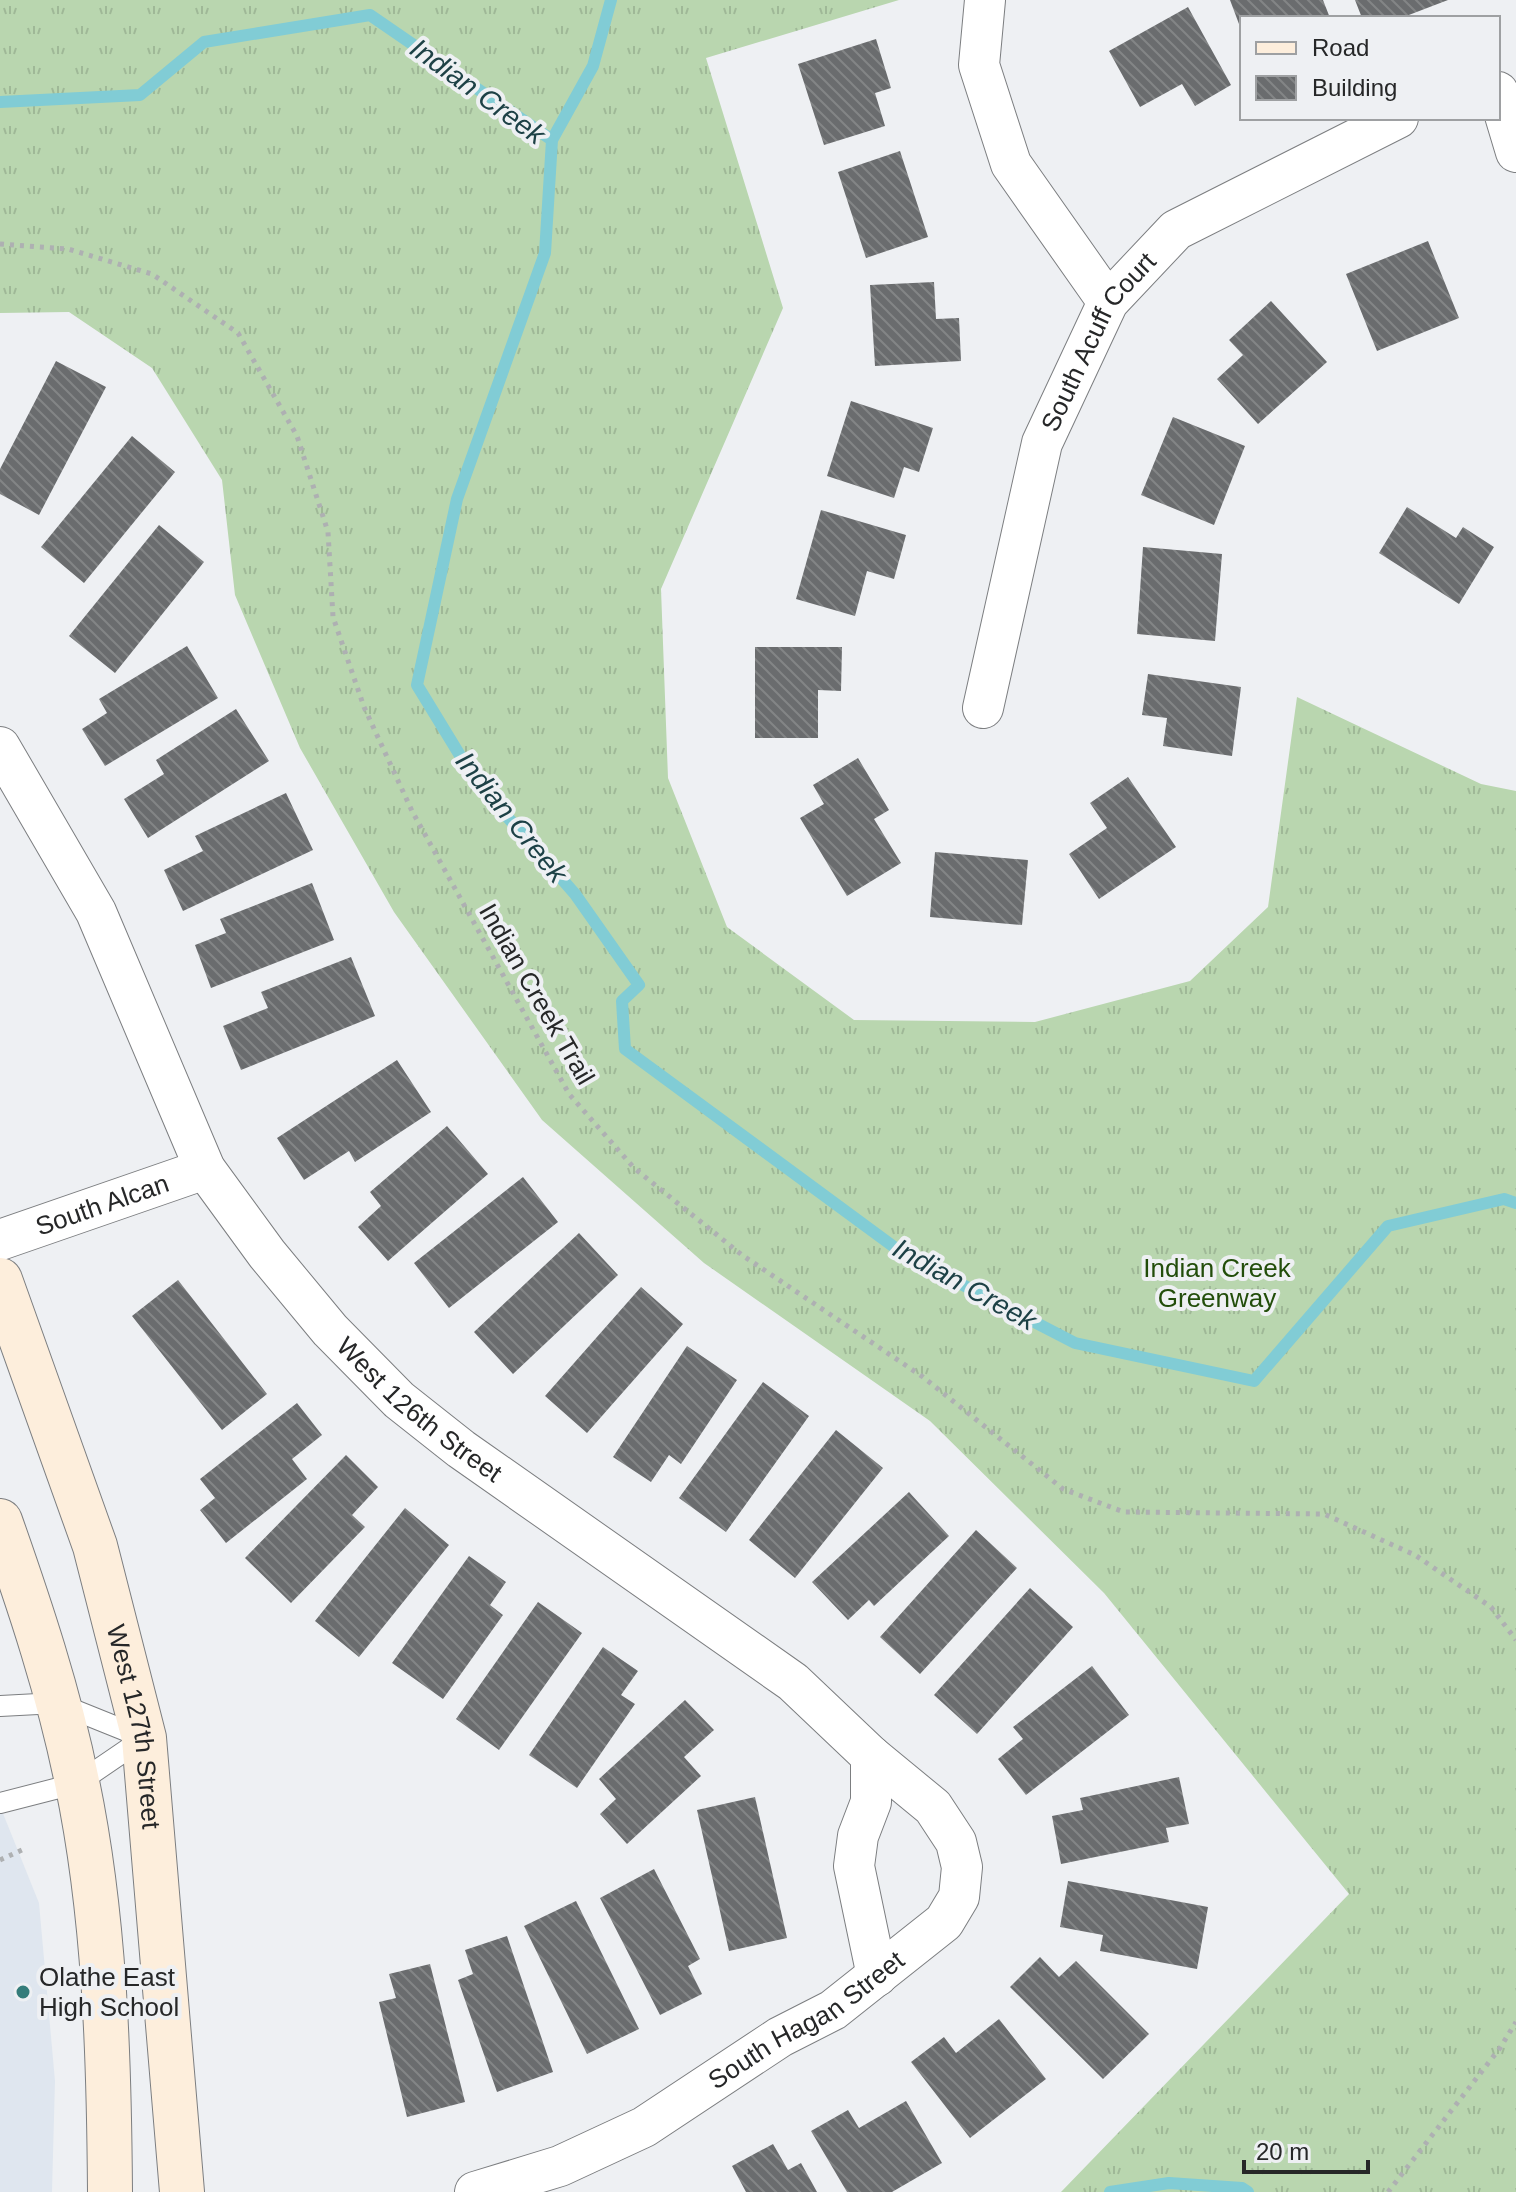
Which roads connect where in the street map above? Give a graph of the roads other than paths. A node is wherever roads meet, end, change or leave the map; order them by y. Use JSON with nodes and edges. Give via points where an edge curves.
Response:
{"nodes":[{"id":1,"x":985,"y":0,"type":"edge"},
{"id":2,"x":1500,"y":99,"type":"edge"},
{"id":3,"x":1394,"y":120,"type":"edge"},
{"id":4,"x":1516,"y":152,"type":"edge"},
{"id":5,"x":1108,"y":302,"type":"junction"},
{"id":6,"x":983,"y":708,"type":"dead end"},
{"id":7,"x":0,"y":747,"type":"edge"},
{"id":8,"x":205,"y":1169,"type":"junction"},
{"id":9,"x":0,"y":1240,"type":"edge"},
{"id":10,"x":0,"y":1280,"type":"edge"},
{"id":11,"x":0,"y":1521,"type":"edge"},
{"id":12,"x":57,"y":1703,"type":"junction"},
{"id":13,"x":0,"y":1706,"type":"edge"},
{"id":14,"x":144,"y":1738,"type":"junction"},
{"id":15,"x":871,"y":1756,"type":"junction"},
{"id":16,"x":78,"y":1783,"type":"junction"},
{"id":17,"x":0,"y":1803,"type":"edge"},
{"id":18,"x":877,"y":1976,"type":"junction"},
{"id":19,"x":110,"y":2192,"type":"edge"},
{"id":20,"x":182,"y":2192,"type":"edge"},
{"id":21,"x":475,"y":2192,"type":"edge"}],
"edges":[{"from":1,"to":5,"type":"street","via":[[979,65],[1011,164]]},
{"from":2,"to":4,"type":"street"},
{"from":3,"to":5,"type":"street","name":"South Acuff Court","via":[[1176,230]]},
{"from":5,"to":6,"type":"street","name":"South Acuff Court","via":[[1042,443]]},
{"from":7,"to":8,"type":"street","name":"West 126th Street","via":[[96,912]]},
{"from":8,"to":9,"type":"street","name":"South Alcan"},
{"from":8,"to":15,"type":"street","name":"West 126th Street","via":[[330,1330],[399,1400],[793,1682]]},
{"from":10,"to":14,"type":"main road","name":"West 127th Street","via":[[95,1546]]},
{"from":11,"to":12,"type":"main road"},
{"from":12,"to":13,"type":"lane"},
{"from":12,"to":14,"type":"lane"},
{"from":12,"to":16,"type":"main road"},
{"from":14,"to":16,"type":"lane"},
{"from":14,"to":20,"type":"main road","name":"West 127th Street"},
{"from":15,"to":18,"type":"street","via":[[871,1802],[854,1866]]},
{"from":15,"to":18,"type":"street","name":"South Hagan Street","via":[[933,1807],[956,1842],[962,1867],[959,1897],[944,1922]]},
{"from":16,"to":17,"type":"lane"},
{"from":16,"to":19,"type":"main road","via":[[109,2039]]},
{"from":18,"to":21,"type":"street","name":"South Hagan Street","via":[[833,2010],[780,2037],[644,2127],[560,2166]]}]}
